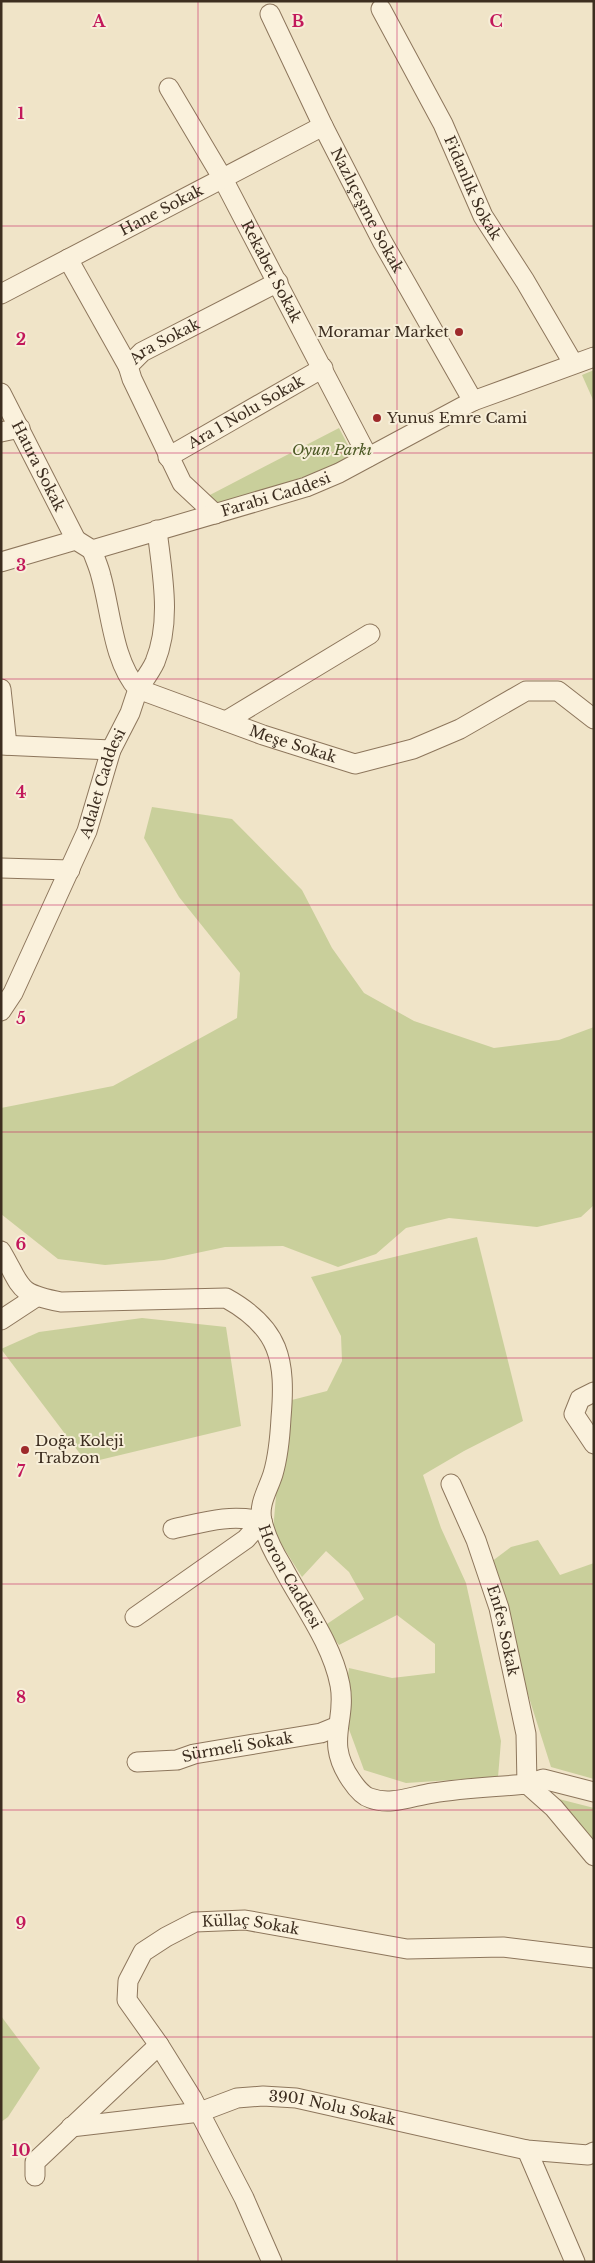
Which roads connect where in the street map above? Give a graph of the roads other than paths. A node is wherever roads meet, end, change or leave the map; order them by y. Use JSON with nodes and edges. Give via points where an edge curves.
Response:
{"nodes":[{"id":1,"x":381,"y":9,"type":"dead end"},
{"id":2,"x":270,"y":14,"type":"dead end"},
{"id":3,"x":169,"y":88,"type":"dead end"},
{"id":4,"x":322,"y":126,"type":"junction"},
{"id":5,"x":223,"y":179,"type":"junction"},
{"id":6,"x":68,"y":259,"type":"junction"},
{"id":7,"x":278,"y":282,"type":"junction"},
{"id":8,"x":1,"y":294,"type":"edge"},
{"id":9,"x":594,"y":357,"type":"edge"},
{"id":10,"x":573,"y":363,"type":"junction"},
{"id":11,"x":128,"y":366,"type":"junction"},
{"id":12,"x":323,"y":368,"type":"junction"},
{"id":13,"x":1,"y":393,"type":"edge"},
{"id":14,"x":473,"y":401,"type":"junction"},
{"id":15,"x":20,"y":428,"type":"junction"},
{"id":16,"x":1,"y":432,"type":"edge"},
{"id":17,"x":168,"y":457,"type":"junction"},
{"id":18,"x":368,"y":457,"type":"junction"},
{"id":19,"x":215,"y":514,"type":"junction"},
{"id":20,"x":157,"y":530,"type":"junction"},
{"id":21,"x":76,"y":540,"type":"junction"},
{"id":22,"x":92,"y":550,"type":"junction"},
{"id":23,"x":1,"y":562,"type":"edge"},
{"id":24,"x":370,"y":634,"type":"dead end"},
{"id":25,"x":1,"y":689,"type":"edge"},
{"id":26,"x":138,"y":689,"type":"junction"},
{"id":27,"x":594,"y":719,"type":"edge"},
{"id":28,"x":226,"y":721,"type":"junction"},
{"id":29,"x":4,"y":745,"type":"edge"},
{"id":30,"x":111,"y":750,"type":"junction"},
{"id":31,"x":1,"y":868,"type":"edge"},
{"id":32,"x":70,"y":870,"type":"junction"},
{"id":33,"x":1,"y":1011,"type":"edge"},
{"id":34,"x":1,"y":1251,"type":"edge"},
{"id":35,"x":36,"y":1297,"type":"junction"},
{"id":36,"x":1,"y":1320,"type":"edge"},
{"id":37,"x":594,"y":1392,"type":"edge"},
{"id":38,"x":594,"y":1444,"type":"edge"},
{"id":39,"x":451,"y":1484,"type":"dead end"},
{"id":40,"x":262,"y":1521,"type":"junction"},
{"id":41,"x":173,"y":1530,"type":"dead end"},
{"id":42,"x":135,"y":1617,"type":"dead end"},
{"id":43,"x":338,"y":1726,"type":"junction"},
{"id":44,"x":137,"y":1762,"type":"dead end"},
{"id":45,"x":527,"y":1784,"type":"junction"},
{"id":46,"x":594,"y":1792,"type":"edge"},
{"id":47,"x":594,"y":1856,"type":"edge"},
{"id":48,"x":594,"y":1958,"type":"edge"},
{"id":49,"x":159,"y":2045,"type":"junction"},
{"id":50,"x":200,"y":2112,"type":"junction"},
{"id":51,"x":71,"y":2127,"type":"junction"},
{"id":52,"x":527,"y":2150,"type":"junction"},
{"id":53,"x":594,"y":2152,"type":"edge"},
{"id":54,"x":35,"y":2176,"type":"dead end"},
{"id":55,"x":272,"y":2262,"type":"edge"},
{"id":56,"x":575,"y":2262,"type":"edge"}],
"edges":[{"from":1,"to":10,"type":"street","name":"Fidanlık Sokak","via":[[443,124],[483,216]]},
{"from":2,"to":4,"type":"street","name":"Nazlıçeşme Sokak"},
{"from":3,"to":5,"type":"street","name":"Rekabet Sokak"},
{"from":4,"to":5,"type":"street","name":"Hane Sokak"},
{"from":4,"to":14,"type":"street","name":"Nazlıçeşme Sokak","via":[[382,241]]},
{"from":5,"to":6,"type":"street","name":"Hane Sokak"},
{"from":5,"to":7,"type":"street","name":"Rekabet Sokak"},
{"from":6,"to":8,"type":"street","name":"Hane Sokak"},
{"from":6,"to":11,"type":"street"},
{"from":7,"to":11,"type":"street","name":"Ara Sokak","via":[[142,352]]},
{"from":7,"to":12,"type":"street","name":"Rekabet Sokak"},
{"from":9,"to":10,"type":"street","name":"Farabi Caddesi"},
{"from":10,"to":14,"type":"street","name":"Farabi Caddesi"},
{"from":11,"to":17,"type":"street","name":"Ara Sokak"},
{"from":12,"to":17,"type":"street","name":"Ara 1 Nolu Sokak"},
{"from":12,"to":18,"type":"street","name":"Rekabet Sokak"},
{"from":13,"to":15,"type":"street","name":"Hatıra Sokak"},
{"from":14,"to":18,"type":"street","name":"Farabi Caddesi"},
{"from":15,"to":16,"type":"street"},
{"from":15,"to":21,"type":"street","name":"Hatıra Sokak"},
{"from":17,"to":19,"type":"street","name":"Ara Sokak","via":[[182,483]]},
{"from":18,"to":19,"type":"street","name":"Farabi Caddesi","via":[[306,487]]},
{"from":19,"to":20,"type":"street","name":"Farabi Caddesi"},
{"from":20,"to":22,"type":"street","name":"Farabi Caddesi"},
{"from":20,"to":26,"type":"street","via":[[164,598],[162,634],[155,662]]},
{"from":21,"to":22,"type":"street"},
{"from":21,"to":23,"type":"street"},
{"from":22,"to":26,"type":"street","via":[[117,645],[129,679]]},
{"from":24,"to":28,"type":"street"},
{"from":25,"to":29,"type":"street"},
{"from":26,"to":28,"type":"street","name":"Meşe Sokak"},
{"from":26,"to":30,"type":"street","name":"Adalet Caddesi"},
{"from":27,"to":28,"type":"street","name":"Meşe Sokak","via":[[558,691],[526,691],[460,729],[413,749],[355,764]]},
{"from":29,"to":30,"type":"street"},
{"from":30,"to":32,"type":"street","name":"Adalet Caddesi","via":[[87,831]]},
{"from":31,"to":32,"type":"street"},
{"from":32,"to":33,"type":"street","name":"Adalet Caddesi","via":[[13,993]]},
{"from":34,"to":35,"type":"street","via":[[21,1288]]},
{"from":35,"to":36,"type":"street"},
{"from":35,"to":40,"type":"street","name":"Horon Caddesi","via":[[61,1302],[226,1298],[247,1309],[268,1333],[280,1354],[284,1387],[279,1439],[273,1474],[262,1504]]},
{"from":37,"to":38,"type":"street","via":[[580,1399],[574,1414]]},
{"from":39,"to":45,"type":"street","name":"Enfes Sokak","via":[[476,1540],[499,1608],[526,1734]]},
{"from":40,"to":41,"type":"street","via":[[225,1518]]},
{"from":40,"to":42,"type":"street","via":[[246,1539]]},
{"from":40,"to":43,"type":"street","name":"Horon Caddesi","via":[[273,1550],[333,1660],[340,1686]]},
{"from":43,"to":44,"type":"street","name":"Sürmeli Sokak","via":[[320,1733],[194,1754],[177,1760]]},
{"from":43,"to":45,"type":"street","name":"Horon Caddesi","via":[[336,1743],[343,1769],[369,1798],[392,1801],[433,1793]]},
{"from":45,"to":46,"type":"street","name":"Horon Caddesi","via":[[542,1779]]},
{"from":45,"to":47,"type":"street","via":[[554,1808]]},
{"from":48,"to":49,"type":"street","name":"Küllaç Sokak","via":[[503,1947],[407,1949],[245,1920],[195,1922],[143,1952],[128,1981],[128,2000]]},
{"from":49,"to":50,"type":"street","name":"Küllaç Sokak"},
{"from":49,"to":51,"type":"street"},
{"from":50,"to":51,"type":"street","name":"3901 Nolu Sokak"},
{"from":50,"to":52,"type":"street","name":"3901 Nolu Sokak","via":[[237,2098],[296,2098]]},
{"from":50,"to":55,"type":"street","name":"Küllaç Sokak"},
{"from":51,"to":54,"type":"street","via":[[35,2162]]},
{"from":52,"to":53,"type":"street","name":"3901 Nolu Sokak","via":[[588,2155]]},
{"from":52,"to":56,"type":"street"}]}
